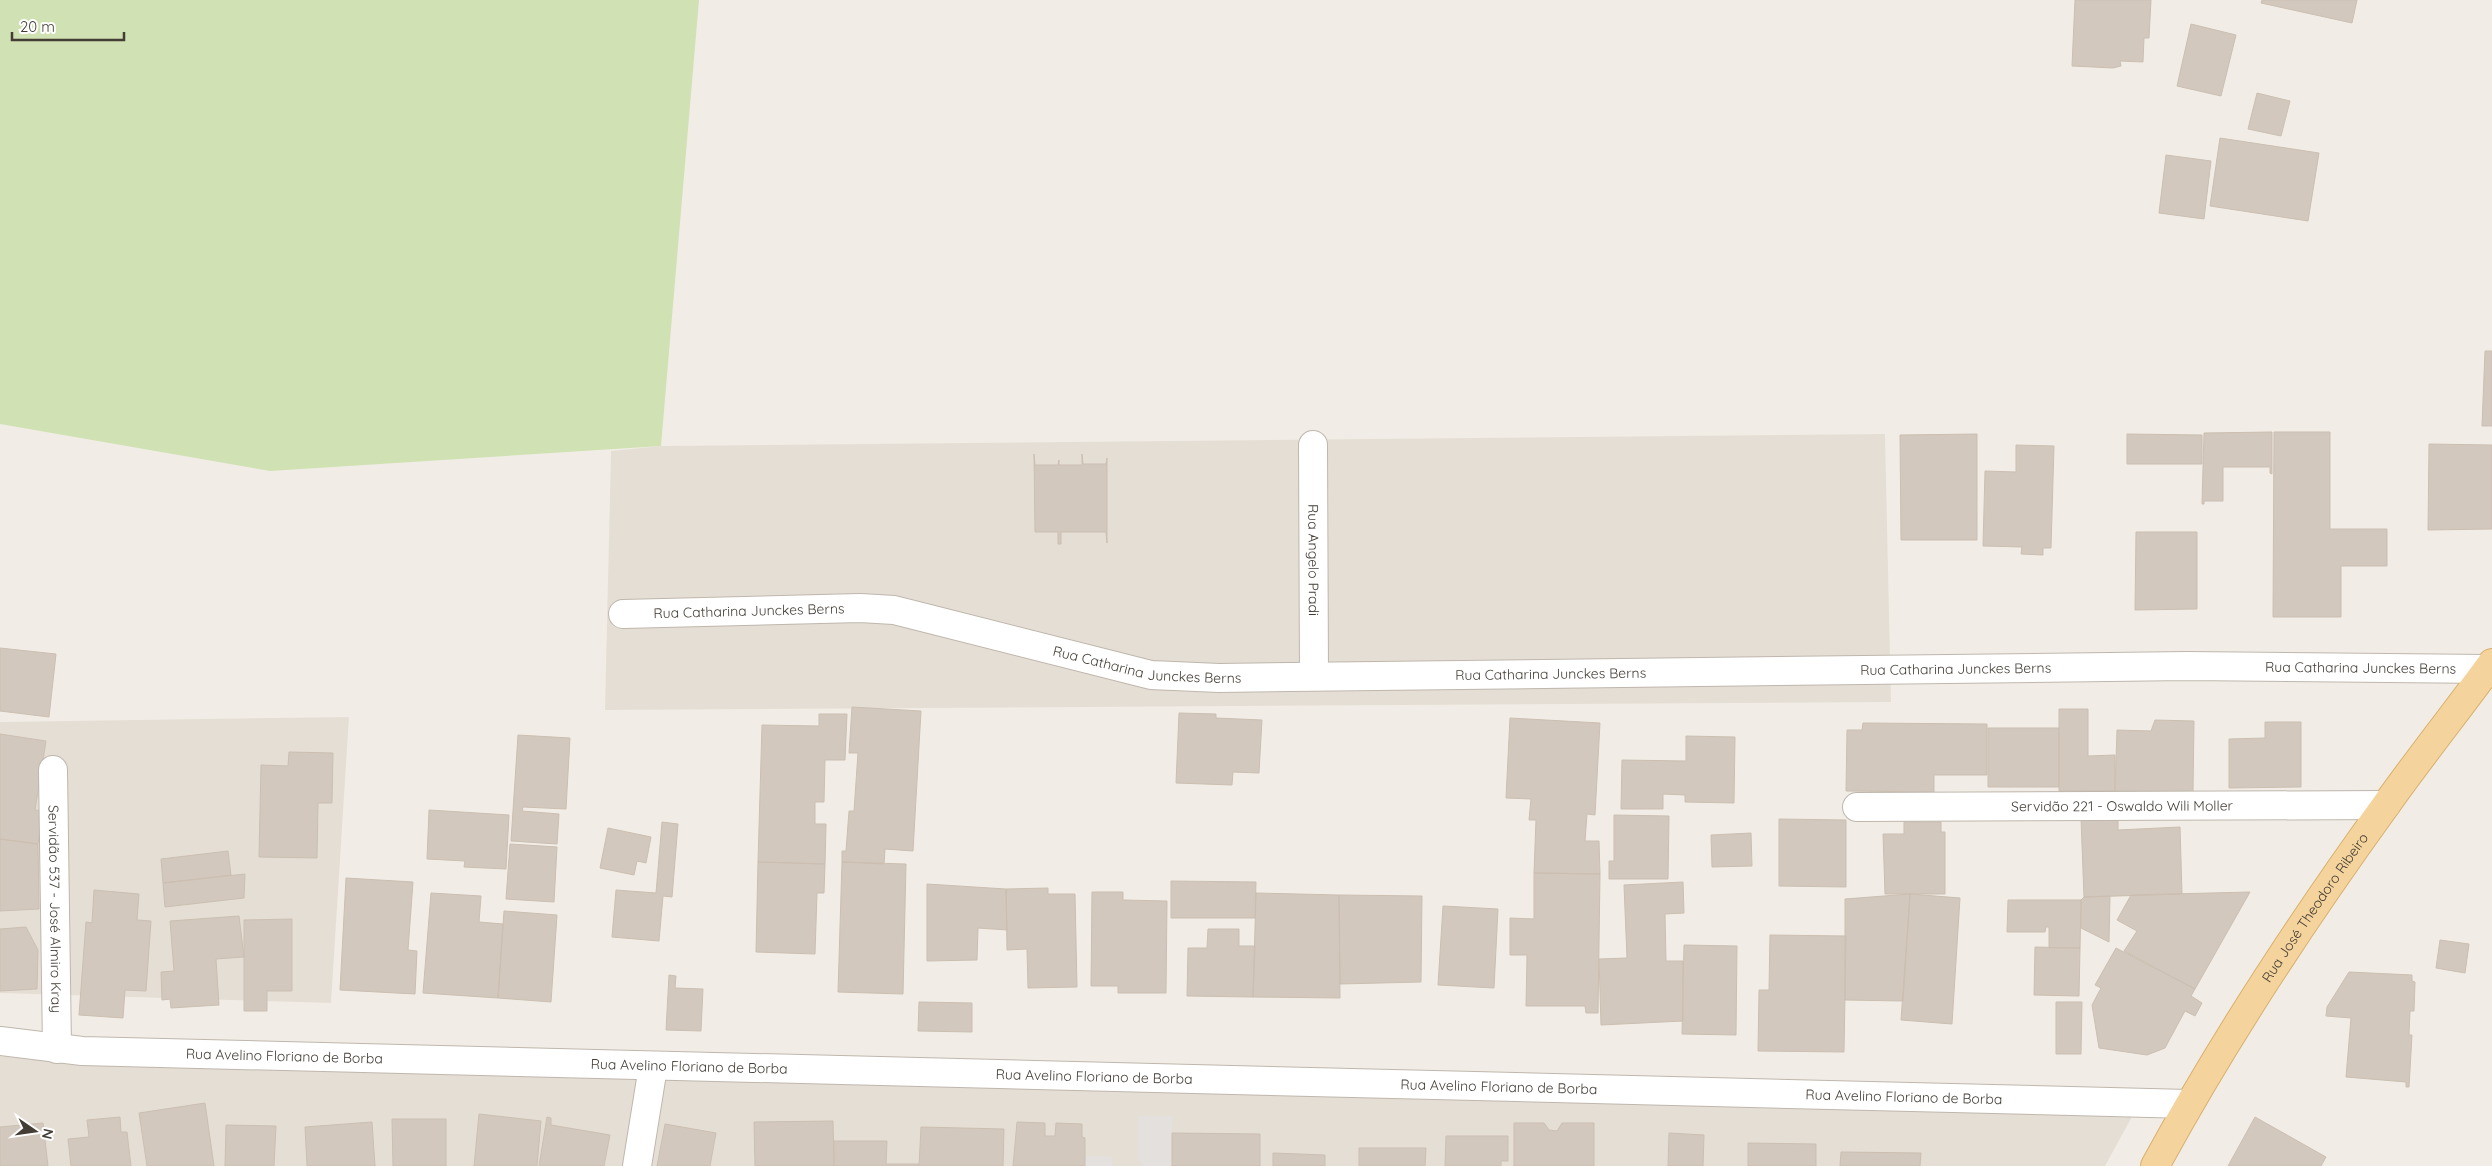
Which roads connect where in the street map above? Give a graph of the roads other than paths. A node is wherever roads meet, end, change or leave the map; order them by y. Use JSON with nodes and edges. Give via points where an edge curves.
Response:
{"nodes":[{"id":1,"x":1314,"y":445,"type":"dead end"},
{"id":2,"x":622,"y":614,"type":"dead end"},
{"id":3,"x":2490,"y":666,"type":"edge"},
{"id":4,"x":1314,"y":675,"type":"junction"},
{"id":5,"x":53,"y":770,"type":"dead end"},
{"id":6,"x":2386,"y":805,"type":"junction"},
{"id":7,"x":1857,"y":807,"type":"dead end"},
{"id":8,"x":0,"y":1040,"type":"edge"},
{"id":9,"x":58,"y":1048,"type":"junction"},
{"id":10,"x":654,"y":1067,"type":"junction"},
{"id":11,"x":2188,"y":1104,"type":"junction"},
{"id":12,"x":637,"y":1166,"type":"edge"},
{"id":13,"x":2155,"y":1166,"type":"edge"}],
"edges":[{"from":1,"to":4,"type":"street","name":"Rua Angelo Pradi"},
{"from":2,"to":4,"type":"street","name":"Rua Catharina Junckes Berns","via":[[894,610],[1151,675],[1219,678]]},
{"from":3,"to":4,"type":"street","name":"Rua Catharina Junckes Berns"},
{"from":3,"to":6,"type":"main road","name":"Rua José Theodoro Ribeiro"},
{"from":5,"to":9,"type":"street","name":"Servidão 537 - José Almiro Kray"},
{"from":6,"to":7,"type":"street","name":"Servidão 221 - Oswaldo Wili Moller"},
{"from":6,"to":11,"type":"main road","name":"Rua José Theodoro Ribeiro","via":[[2308,917]]},
{"from":8,"to":9,"type":"street","name":"Rua Avelino Floriano de Borba"},
{"from":9,"to":10,"type":"street","name":"Rua Avelino Floriano de Borba"},
{"from":10,"to":11,"type":"street","name":"Rua Avelino Floriano de Borba"},
{"from":10,"to":12,"type":"street"},
{"from":11,"to":13,"type":"main road","name":"Rua José Theodoro Ribeiro"}]}
